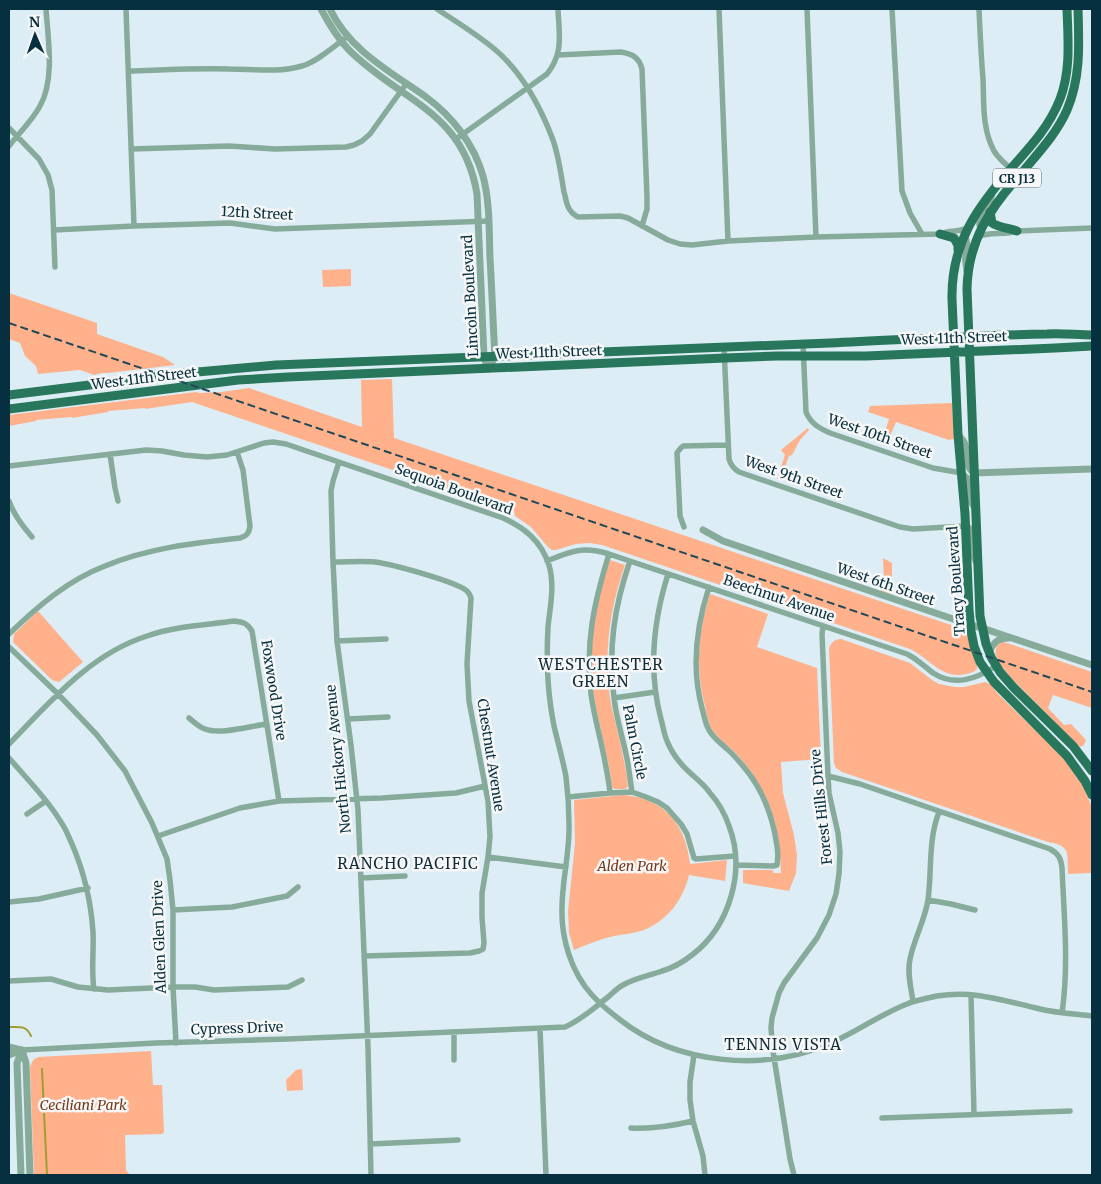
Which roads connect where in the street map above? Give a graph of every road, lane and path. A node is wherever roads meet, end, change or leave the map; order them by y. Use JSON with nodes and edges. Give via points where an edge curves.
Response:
{"nodes":[{"id":1,"x":46,"y":9,"type":"edge"},
{"id":2,"x":126,"y":9,"type":"edge"},
{"id":3,"x":321,"y":9,"type":"edge"},
{"id":4,"x":330,"y":9,"type":"edge"},
{"id":5,"x":439,"y":9,"type":"edge"},
{"id":6,"x":558,"y":9,"type":"edge"},
{"id":7,"x":719,"y":9,"type":"edge"},
{"id":8,"x":807,"y":9,"type":"edge"},
{"id":9,"x":892,"y":9,"type":"edge"},
{"id":10,"x":979,"y":9,"type":"edge"},
{"id":11,"x":1067,"y":9,"type":"edge"},
{"id":12,"x":1078,"y":9,"type":"edge"},
{"id":13,"x":344,"y":39,"type":"junction"},
{"id":14,"x":558,"y":55,"type":"junction"},
{"id":15,"x":129,"y":71,"type":"junction"},
{"id":16,"x":406,"y":84,"type":"junction"},
{"id":17,"x":528,"y":88,"type":"junction"},
{"id":18,"x":401,"y":90,"type":"junction"},
{"id":19,"x":9,"y":128,"type":"edge"},
{"id":20,"x":463,"y":134,"type":"junction"},
{"id":21,"x":17,"y":136,"type":"junction"},
{"id":22,"x":456,"y":139,"type":"junction"},
{"id":23,"x":9,"y":146,"type":"edge"},
{"id":24,"x":131,"y":149,"type":"junction"},
{"id":25,"x":1011,"y":169,"type":"junction"},
{"id":26,"x":1019,"y":176,"type":"junction"},
{"id":27,"x":994,"y":188,"type":"junction"},
{"id":28,"x":990,"y":212,"type":"junction"},
{"id":29,"x":479,"y":221,"type":"junction"},
{"id":30,"x":489,"y":221,"type":"junction"},
{"id":31,"x":134,"y":226,"type":"junction"},
{"id":32,"x":642,"y":226,"type":"junction"},
{"id":33,"x":1092,"y":228,"type":"edge"},
{"id":34,"x":54,"y":230,"type":"junction"},
{"id":35,"x":1017,"y":231,"type":"junction"},
{"id":36,"x":984,"y":232,"type":"junction"},
{"id":37,"x":962,"y":233,"type":"junction"},
{"id":38,"x":922,"y":234,"type":"junction"},
{"id":39,"x":940,"y":234,"type":"junction"},
{"id":40,"x":816,"y":237,"type":"junction"},
{"id":41,"x":728,"y":241,"type":"junction"},
{"id":42,"x":958,"y":251,"type":"junction"},
{"id":43,"x":55,"y":267,"type":"dead end"},
{"id":44,"x":967,"y":277,"type":"junction"},
{"id":45,"x":1092,"y":335,"type":"edge"},
{"id":46,"x":954,"y":337,"type":"junction"},
{"id":47,"x":969,"y":337,"type":"junction"},
{"id":48,"x":803,"y":344,"type":"junction"},
{"id":49,"x":1092,"y":346,"type":"edge"},
{"id":50,"x":724,"y":347,"type":"junction"},
{"id":51,"x":954,"y":352,"type":"junction"},
{"id":52,"x":969,"y":352,"type":"junction"},
{"id":53,"x":804,"y":356,"type":"junction"},
{"id":54,"x":484,"y":357,"type":"junction"},
{"id":55,"x":495,"y":357,"type":"junction"},
{"id":56,"x":725,"y":358,"type":"junction"},
{"id":57,"x":488,"y":369,"type":"junction"},
{"id":58,"x":9,"y":395,"type":"edge"},
{"id":59,"x":9,"y":409,"type":"edge"},
{"id":60,"x":958,"y":435,"type":"junction"},
{"id":61,"x":728,"y":445,"type":"junction"},
{"id":62,"x":237,"y":452,"type":"junction"},
{"id":63,"x":110,"y":454,"type":"junction"},
{"id":64,"x":339,"y":462,"type":"junction"},
{"id":65,"x":9,"y":466,"type":"edge"},
{"id":66,"x":1092,"y":469,"type":"edge"},
{"id":67,"x":962,"y":473,"type":"junction"},
{"id":68,"x":974,"y":473,"type":"junction"},
{"id":69,"x":9,"y":501,"type":"edge"},
{"id":70,"x":118,"y":501,"type":"dead end"},
{"id":71,"x":975,"y":509,"type":"junction"},
{"id":72,"x":966,"y":526,"type":"junction"},
{"id":73,"x":684,"y":527,"type":"dead end"},
{"id":74,"x":703,"y":530,"type":"dead end"},
{"id":75,"x":32,"y":537,"type":"dead end"},
{"id":76,"x":609,"y":554,"type":"junction"},
{"id":77,"x":547,"y":560,"type":"junction"},
{"id":78,"x":630,"y":561,"type":"junction"},
{"id":79,"x":333,"y":562,"type":"junction"},
{"id":80,"x":978,"y":566,"type":"junction"},
{"id":81,"x":668,"y":574,"type":"junction"},
{"id":82,"x":709,"y":587,"type":"junction"},
{"id":83,"x":970,"y":625,"type":"junction"},
{"id":84,"x":823,"y":626,"type":"junction"},
{"id":85,"x":982,"y":628,"type":"junction"},
{"id":86,"x":9,"y":634,"type":"edge"},
{"id":87,"x":1012,"y":638,"type":"junction"},
{"id":88,"x":386,"y":639,"type":"dead end"},
{"id":89,"x":337,"y":641,"type":"junction"},
{"id":90,"x":9,"y":647,"type":"edge"},
{"id":91,"x":988,"y":652,"type":"junction"},
{"id":92,"x":1092,"y":665,"type":"edge"},
{"id":93,"x":996,"y":666,"type":"junction"},
{"id":94,"x":986,"y":672,"type":"junction"},
{"id":95,"x":655,"y":692,"type":"junction"},
{"id":96,"x":58,"y":694,"type":"junction"},
{"id":97,"x":614,"y":698,"type":"junction"},
{"id":98,"x":388,"y":717,"type":"dead end"},
{"id":99,"x":189,"y":718,"type":"dead end"},
{"id":100,"x":348,"y":720,"type":"junction"},
{"id":101,"x":267,"y":724,"type":"junction"},
{"id":102,"x":9,"y":744,"type":"edge"},
{"id":103,"x":9,"y":758,"type":"edge"},
{"id":104,"x":1092,"y":771,"type":"edge"},
{"id":105,"x":828,"y":776,"type":"junction"},
{"id":106,"x":485,"y":786,"type":"junction"},
{"id":107,"x":632,"y":792,"type":"junction"},
{"id":108,"x":610,"y":793,"type":"junction"},
{"id":109,"x":1092,"y":795,"type":"edge"},
{"id":110,"x":568,"y":797,"type":"junction"},
{"id":111,"x":356,"y":798,"type":"junction"},
{"id":112,"x":46,"y":801,"type":"junction"},
{"id":113,"x":279,"y":801,"type":"junction"},
{"id":114,"x":939,"y":812,"type":"junction"},
{"id":115,"x":27,"y":814,"type":"dead end"},
{"id":116,"x":158,"y":836,"type":"junction"},
{"id":117,"x":736,"y":856,"type":"junction"},
{"id":118,"x":488,"y":857,"type":"junction"},
{"id":119,"x":736,"y":865,"type":"junction"},
{"id":120,"x":566,"y":867,"type":"junction"},
{"id":121,"x":405,"y":876,"type":"dead end"},
{"id":122,"x":361,"y":878,"type":"junction"},
{"id":123,"x":298,"y":887,"type":"dead end"},
{"id":124,"x":88,"y":888,"type":"junction"},
{"id":125,"x":928,"y":900,"type":"junction"},
{"id":126,"x":9,"y":902,"type":"edge"},
{"id":127,"x":173,"y":910,"type":"junction"},
{"id":128,"x":975,"y":910,"type":"dead end"},
{"id":129,"x":364,"y":956,"type":"junction"},
{"id":130,"x":302,"y":980,"type":"dead end"},
{"id":131,"x":9,"y":981,"type":"edge"},
{"id":132,"x":172,"y":987,"type":"junction"},
{"id":133,"x":94,"y":989,"type":"junction"},
{"id":134,"x":971,"y":995,"type":"junction"},
{"id":135,"x":913,"y":1001,"type":"junction"},
{"id":136,"x":600,"y":1003,"type":"junction"},
{"id":137,"x":1062,"y":1013,"type":"junction"},
{"id":138,"x":1092,"y":1016,"type":"edge"},
{"id":139,"x":540,"y":1029,"type":"junction"},
{"id":140,"x":454,"y":1033,"type":"junction"},
{"id":141,"x":368,"y":1036,"type":"junction"},
{"id":142,"x":176,"y":1043,"type":"junction"},
{"id":143,"x":9,"y":1047,"type":"edge"},
{"id":144,"x":22,"y":1050,"type":"junction"},
{"id":145,"x":9,"y":1055,"type":"edge"},
{"id":146,"x":694,"y":1055,"type":"junction"},
{"id":147,"x":774,"y":1059,"type":"junction"},
{"id":148,"x":454,"y":1060,"type":"dead end"},
{"id":149,"x":1070,"y":1111,"type":"dead end"},
{"id":150,"x":974,"y":1114,"type":"junction"},
{"id":151,"x":882,"y":1118,"type":"dead end"},
{"id":152,"x":692,"y":1121,"type":"junction"},
{"id":153,"x":631,"y":1128,"type":"dead end"},
{"id":154,"x":458,"y":1140,"type":"dead end"},
{"id":155,"x":370,"y":1144,"type":"junction"},
{"id":156,"x":22,"y":1175,"type":"edge"},
{"id":157,"x":30,"y":1175,"type":"edge"},
{"id":158,"x":371,"y":1175,"type":"edge"},
{"id":159,"x":546,"y":1175,"type":"edge"},
{"id":160,"x":705,"y":1175,"type":"edge"},
{"id":161,"x":794,"y":1175,"type":"edge"}],
"edges":[{"from":1,"to":21,"type":"street","via":[[46,92],[35,115]]},
{"from":2,"to":15,"type":"street"},
{"from":3,"to":13,"type":"street","name":"Lincoln Boulevard","via":[[331,27]]},
{"from":4,"to":13,"type":"street","name":"Lincoln Boulevard"},
{"from":5,"to":17,"type":"street","via":[[499,53]]},
{"from":6,"to":14,"type":"street"},
{"from":7,"to":41,"type":"street"},
{"from":8,"to":40,"type":"street"},
{"from":9,"to":38,"type":"street","via":[[902,191]]},
{"from":10,"to":25,"type":"street","via":[[986,131],[995,152]]},
{"from":11,"to":25,"type":"main road","number":"CR J13","via":[[1068,62],[1059,100],[1041,134]]},
{"from":12,"to":26,"type":"main road","number":"CR J13","via":[[1078,63],[1069,104],[1049,140]]},
{"from":13,"to":15,"type":"street","via":[[312,62],[289,69]]},
{"from":13,"to":16,"type":"street","name":"Lincoln Boulevard"},
{"from":13,"to":18,"type":"street","name":"Lincoln Boulevard","via":[[349,50]]},
{"from":14,"to":17,"type":"street","via":[[547,74]]},
{"from":14,"to":32,"type":"street","via":[[620,52],[629,54],[640,63],[647,197]]},
{"from":15,"to":24,"type":"street"},
{"from":16,"to":18,"type":"street"},
{"from":16,"to":20,"type":"street","name":"Lincoln Boulevard","via":[[445,112]]},
{"from":17,"to":20,"type":"street"},
{"from":17,"to":32,"type":"street","via":[[554,142],[568,206],[573,214],[578,217],[620,216]]},
{"from":18,"to":22,"type":"street","name":"Lincoln Boulevard","via":[[439,119]]},
{"from":18,"to":24,"type":"street","via":[[370,134],[354,145],[275,149],[229,146]]},
{"from":19,"to":21,"type":"street"},
{"from":20,"to":22,"type":"street"},
{"from":20,"to":30,"type":"street","name":"Lincoln Boulevard","via":[[483,176]]},
{"from":21,"to":23,"type":"street"},
{"from":21,"to":34,"type":"street","via":[[39,159],[48,174]]},
{"from":22,"to":29,"type":"street","name":"Lincoln Boulevard","via":[[475,179]]},
{"from":24,"to":31,"type":"street"},
{"from":25,"to":26,"type":"street"},
{"from":25,"to":27,"type":"main road","number":"CR J13"},
{"from":26,"to":28,"type":"main road","number":"CR J13"},
{"from":27,"to":36,"type":"street","via":[[992,199],[979,222]]},
{"from":27,"to":37,"type":"main road","number":"CR J13"},
{"from":28,"to":35,"type":"main road","via":[[995,226]]},
{"from":28,"to":36,"type":"main road","number":"CR J13"},
{"from":29,"to":30,"type":"street","name":"12th Street"},
{"from":29,"to":31,"type":"street","name":"12th Street","via":[[275,229],[230,223]]},
{"from":29,"to":54,"type":"street","name":"Lincoln Boulevard"},
{"from":30,"to":55,"type":"street","name":"Lincoln Boulevard"},
{"from":31,"to":34,"type":"street","name":"12th Street"},
{"from":32,"to":41,"type":"street","via":[[680,244]]},
{"from":33,"to":35,"type":"street"},
{"from":34,"to":43,"type":"street"},
{"from":35,"to":36,"type":"street","via":[[1010,234]]},
{"from":36,"to":44,"type":"main road","number":"CR J13","via":[[976,239]]},
{"from":37,"to":39,"type":"street","via":[[948,231]]},
{"from":37,"to":42,"type":"main road","number":"CR J13"},
{"from":37,"to":44,"type":"street","via":[[968,244]]},
{"from":38,"to":39,"type":"street"},
{"from":38,"to":40,"type":"street"},
{"from":39,"to":42,"type":"main road","via":[[954,238]]},
{"from":40,"to":41,"type":"street"},
{"from":42,"to":46,"type":"main road","number":"CR J13","via":[[953,277]]},
{"from":44,"to":47,"type":"main road","number":"CR J13"},
{"from":45,"to":47,"type":"main road","name":"West 11th Street"},
{"from":46,"to":47,"type":"main road","name":"West 11th Street"},
{"from":46,"to":48,"type":"main road","name":"West 11th Street"},
{"from":46,"to":51,"type":"main road","name":"Tracy Boulevard"},
{"from":47,"to":52,"type":"main road","number":"CR J13"},
{"from":48,"to":50,"type":"main road","name":"West 11th Street"},
{"from":48,"to":53,"type":"street","name":"West 10th Street"},
{"from":49,"to":52,"type":"main road","name":"West 11th Street"},
{"from":50,"to":55,"type":"main road","name":"West 11th Street"},
{"from":50,"to":56,"type":"street","name":"West 9th Street"},
{"from":51,"to":52,"type":"main road","name":"West 11th Street"},
{"from":51,"to":53,"type":"main road","name":"West 11th Street"},
{"from":51,"to":60,"type":"main road","name":"Tracy Boulevard"},
{"from":52,"to":68,"type":"main road","name":"Tracy Boulevard"},
{"from":53,"to":56,"type":"main road","name":"West 11th Street"},
{"from":53,"to":67,"type":"street","name":"West 10th Street","via":[[806,412],[813,424],[830,433],[933,468]]},
{"from":54,"to":55,"type":"main road","name":"West 11th Street"},
{"from":54,"to":57,"type":"street","name":"Lincoln Boulevard"},
{"from":54,"to":58,"type":"main road","name":"West 11th Street","via":[[245,367]]},
{"from":55,"to":57,"type":"street","name":"Lincoln Boulevard"},
{"from":56,"to":57,"type":"main road","name":"West 11th Street"},
{"from":56,"to":61,"type":"street","name":"West 9th Street"},
{"from":57,"to":59,"type":"main road","name":"West 11th Street","via":[[264,378]]},
{"from":60,"to":67,"type":"main road","name":"Tracy Boulevard"},
{"from":60,"to":68,"type":"street","via":[[964,441],[969,468]]},
{"from":61,"to":72,"type":"street","name":"West 9th Street","via":[[731,464],[739,472],[900,527]]},
{"from":61,"to":73,"type":"street","via":[[683,446],[678,450],[680,516]]},
{"from":62,"to":63,"type":"street","name":"Sequoia Boulevard","via":[[207,457],[146,450]]},
{"from":62,"to":64,"type":"street","name":"Sequoia Boulevard","via":[[273,442]]},
{"from":62,"to":86,"type":"street","via":[[243,470],[250,526],[246,536],[166,548],[104,566],[56,593]]},
{"from":63,"to":65,"type":"street","name":"Sequoia Boulevard"},
{"from":63,"to":70,"type":"street"},
{"from":64,"to":77,"type":"street","name":"Sequoia Boulevard","via":[[518,525],[532,536]]},
{"from":64,"to":79,"type":"street","name":"North Hickory Avenue","via":[[331,491]]},
{"from":66,"to":68,"type":"street"},
{"from":67,"to":71,"type":"street","via":[[968,478],[970,502]]},
{"from":67,"to":72,"type":"main road","name":"Tracy Boulevard"},
{"from":68,"to":71,"type":"main road","name":"Tracy Boulevard"},
{"from":69,"to":75,"type":"street","via":[[19,522]]},
{"from":71,"to":80,"type":"main road","name":"Tracy Boulevard"},
{"from":72,"to":80,"type":"street","via":[[971,530],[972,554]]},
{"from":72,"to":83,"type":"main road","name":"Tracy Boulevard"},
{"from":74,"to":83,"type":"street","name":"West 6th Street","via":[[723,541]]},
{"from":76,"to":77,"type":"street","name":"Beechnut Avenue","via":[[584,550]]},
{"from":76,"to":78,"type":"street","name":"Beechnut Avenue"},
{"from":76,"to":108,"type":"street","via":[[594,607],[589,662],[594,714]]},
{"from":77,"to":110,"type":"street","name":"Sequoia Boulevard","via":[[552,585],[547,645],[548,684]]},
{"from":78,"to":81,"type":"street","name":"Beechnut Avenue"},
{"from":78,"to":97,"type":"street","name":"Palm Circle","via":[[614,619],[611,662]]},
{"from":79,"to":89,"type":"street","name":"North Hickory Avenue"},
{"from":79,"to":106,"type":"street","name":"Chestnut Avenue","via":[[374,562],[394,566],[448,582],[470,594],[469,701]]},
{"from":80,"to":85,"type":"main road","name":"Tracy Boulevard"},
{"from":81,"to":82,"type":"street","name":"Beechnut Avenue"},
{"from":81,"to":95,"type":"street","via":[[655,630]]},
{"from":82,"to":84,"type":"street","name":"Beechnut Avenue"},
{"from":82,"to":119,"type":"street","via":[[698,627],[696,658],[697,687],[706,723],[710,732],[744,766],[758,787],[776,836],[777,865]]},
{"from":83,"to":85,"type":"street","name":"West 6th Street"},
{"from":83,"to":94,"type":"main road","name":"Tracy Boulevard","via":[[976,652]]},
{"from":84,"to":94,"type":"street","name":"Beechnut Avenue","via":[[907,654],[945,679],[965,680]]},
{"from":84,"to":105,"type":"street","name":"Forest Hills Drive"},
{"from":85,"to":87,"type":"street","name":"West 6th Street"},
{"from":85,"to":91,"type":"main road","name":"Tracy Boulevard"},
{"from":87,"to":91,"type":"street","via":[[998,640]]},
{"from":87,"to":92,"type":"street","name":"West 6th Street"},
{"from":88,"to":89,"type":"street"},
{"from":89,"to":100,"type":"street","name":"North Hickory Avenue"},
{"from":90,"to":96,"type":"street","name":"Alden Glen Drive"},
{"from":91,"to":93,"type":"main road","name":"Tracy Boulevard"},
{"from":93,"to":94,"type":"street","name":"Beechnut Avenue"},
{"from":93,"to":104,"type":"main road","name":"Tracy Boulevard","via":[[1073,746]]},
{"from":94,"to":109,"type":"main road","name":"Tracy Boulevard","via":[[1067,756]]},
{"from":95,"to":97,"type":"street"},
{"from":95,"to":117,"type":"street","via":[[666,740],[684,768],[710,792],[724,815]]},
{"from":96,"to":101,"type":"street","name":"Foxwood Drive","via":[[87,669],[129,642],[181,628],[243,622],[252,631]]},
{"from":96,"to":102,"type":"street","name":"Foxwood Drive"},
{"from":96,"to":116,"type":"street","name":"Alden Glen Drive","via":[[126,772]]},
{"from":97,"to":107,"type":"street","name":"Palm Circle"},
{"from":98,"to":100,"type":"street"},
{"from":99,"to":101,"type":"street","via":[[207,730],[219,732]]},
{"from":100,"to":111,"type":"street","name":"North Hickory Avenue"},
{"from":101,"to":113,"type":"street","name":"Foxwood Drive"},
{"from":103,"to":112,"type":"street"},
{"from":105,"to":114,"type":"street"},
{"from":105,"to":147,"type":"street","name":"Forest Hills Drive","via":[[840,842],[838,884],[825,924],[779,993],[771,1028]]},
{"from":106,"to":111,"type":"street","via":[[456,793]]},
{"from":106,"to":118,"type":"street","name":"Chestnut Avenue","via":[[490,837]]},
{"from":107,"to":108,"type":"street"},
{"from":107,"to":117,"type":"street","name":"Palm Circle","via":[[658,802],[674,815],[687,834],[694,858]]},
{"from":108,"to":110,"type":"street"},
{"from":110,"to":120,"type":"street","name":"Sequoia Boulevard","via":[[570,828]]},
{"from":111,"to":113,"type":"street"},
{"from":111,"to":122,"type":"street","name":"North Hickory Avenue"},
{"from":112,"to":115,"type":"street"},
{"from":112,"to":124,"type":"street","via":[[64,827]]},
{"from":113,"to":116,"type":"street","via":[[240,808]]},
{"from":114,"to":125,"type":"street","via":[[932,836]]},
{"from":114,"to":137,"type":"street","via":[[1058,854],[1062,868],[1066,968]]},
{"from":116,"to":127,"type":"street","name":"Alden Glen Drive","via":[[167,859]]},
{"from":117,"to":119,"type":"street"},
{"from":118,"to":120,"type":"street"},
{"from":118,"to":129,"type":"street","name":"Chestnut Avenue","via":[[482,893],[483,949],[470,953]]},
{"from":119,"to":136,"type":"street","via":[[727,910],[708,940],[678,965],[631,980]]},
{"from":120,"to":136,"type":"street","name":"Sequoia Boulevard","via":[[562,908],[564,935],[582,983]]},
{"from":121,"to":122,"type":"street"},
{"from":122,"to":129,"type":"street","name":"North Hickory Avenue"},
{"from":123,"to":127,"type":"street","via":[[287,896],[232,906]]},
{"from":124,"to":126,"type":"street"},
{"from":124,"to":133,"type":"street"},
{"from":125,"to":128,"type":"street"},
{"from":125,"to":135,"type":"street","via":[[909,961]]},
{"from":127,"to":132,"type":"street","name":"Alden Glen Drive"},
{"from":129,"to":141,"type":"street","name":"North Hickory Avenue"},
{"from":130,"to":132,"type":"street","via":[[288,988],[214,990]]},
{"from":131,"to":133,"type":"street","via":[[51,980]]},
{"from":132,"to":133,"type":"street"},
{"from":132,"to":142,"type":"street","name":"Alden Glen Drive"},
{"from":134,"to":135,"type":"street","name":"Sequoia Boulevard"},
{"from":134,"to":137,"type":"street","name":"Sequoia Boulevard","via":[[994,997]]},
{"from":134,"to":150,"type":"street"},
{"from":135,"to":147,"type":"street","name":"Sequoia Boulevard","via":[[820,1048]]},
{"from":136,"to":139,"type":"street","name":"Cypress Drive","via":[[577,1022],[565,1027]]},
{"from":136,"to":146,"type":"street","name":"Sequoia Boulevard","via":[[632,1028],[657,1042]]},
{"from":137,"to":138,"type":"street","name":"Sequoia Boulevard"},
{"from":139,"to":140,"type":"street","name":"Cypress Drive"},
{"from":139,"to":159,"type":"street"},
{"from":140,"to":141,"type":"street","name":"Cypress Drive"},
{"from":140,"to":148,"type":"street"},
{"from":141,"to":142,"type":"street","name":"Cypress Drive"},
{"from":141,"to":155,"type":"street","name":"North Hickory Avenue"},
{"from":142,"to":144,"type":"street","name":"Cypress Drive"},
{"from":143,"to":144,"type":"street","name":"Cypress Drive"},
{"from":144,"to":145,"type":"street","name":"Cypress Drive"},
{"from":144,"to":156,"type":"street","via":[[17,1063]]},
{"from":144,"to":157,"type":"street","via":[[26,1063]]},
{"from":146,"to":147,"type":"street","name":"Sequoia Boulevard","via":[[744,1061]]},
{"from":146,"to":152,"type":"street","via":[[690,1082]]},
{"from":147,"to":161,"type":"street","name":"Forest Hills Drive"},
{"from":149,"to":150,"type":"street"},
{"from":150,"to":151,"type":"street"},
{"from":152,"to":153,"type":"street","via":[[674,1126]]},
{"from":152,"to":160,"type":"street","via":[[703,1156]]},
{"from":154,"to":155,"type":"street"},
{"from":155,"to":158,"type":"street","name":"North Hickory Avenue"}]}
